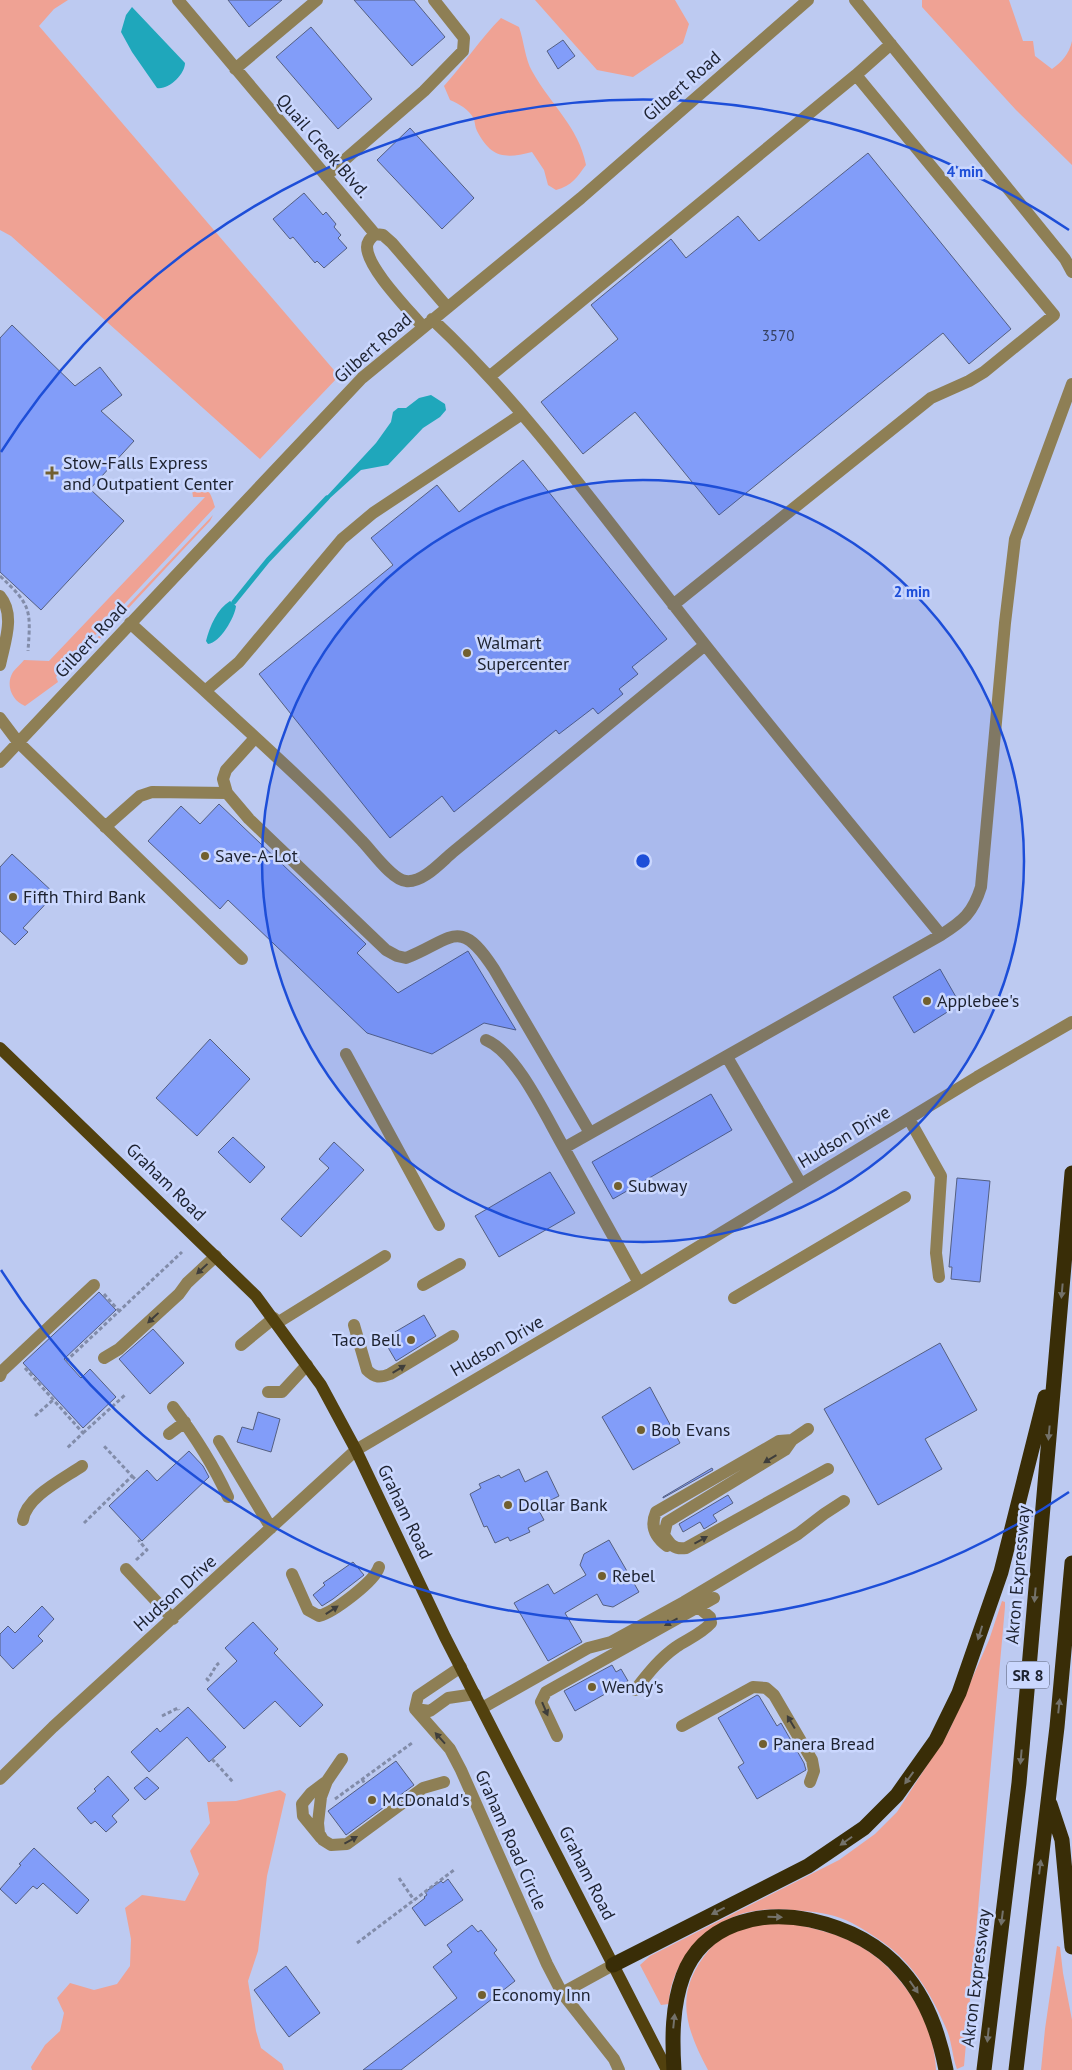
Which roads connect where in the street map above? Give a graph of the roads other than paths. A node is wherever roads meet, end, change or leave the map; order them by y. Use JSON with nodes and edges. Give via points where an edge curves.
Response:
{"nodes":[{"id":1,"x":178,"y":0,"type":"edge"},
{"id":2,"x":317,"y":0,"type":"edge"},
{"id":3,"x":434,"y":0,"type":"edge"},
{"id":4,"x":808,"y":0,"type":"edge"},
{"id":5,"x":855,"y":0,"type":"edge"},
{"id":6,"x":891,"y":44,"type":"junction"},
{"id":7,"x":235,"y":69,"type":"junction"},
{"id":8,"x":856,"y":74,"type":"junction"},
{"id":9,"x":326,"y":176,"type":"junction"},
{"id":10,"x":375,"y":234,"type":"junction"},
{"id":11,"x":1072,"y":272,"type":"edge"},
{"id":12,"x":447,"y":307,"type":"junction"},
{"id":13,"x":428,"y":323,"type":"junction"},
{"id":14,"x":490,"y":377,"type":"junction"},
{"id":15,"x":1072,"y":384,"type":"edge"},
{"id":16,"x":522,"y":414,"type":"junction"},
{"id":17,"x":0,"y":596,"type":"edge"},
{"id":18,"x":673,"y":605,"type":"junction"},
{"id":19,"x":130,"y":623,"type":"junction"},
{"id":20,"x":705,"y":646,"type":"junction"},
{"id":21,"x":0,"y":665,"type":"edge"},
{"id":22,"x":205,"y":691,"type":"junction"},
{"id":23,"x":0,"y":718,"type":"edge"},
{"id":24,"x":255,"y":738,"type":"junction"},
{"id":25,"x":18,"y":742,"type":"junction"},
{"id":26,"x":0,"y":762,"type":"edge"},
{"id":27,"x":227,"y":793,"type":"junction"},
{"id":28,"x":105,"y":827,"type":"junction"},
{"id":29,"x":941,"y":935,"type":"junction"},
{"id":30,"x":242,"y":960,"type":"dead end"},
{"id":31,"x":1072,"y":1022,"type":"edge"},
{"id":32,"x":486,"y":1040,"type":"dead end"},
{"id":33,"x":0,"y":1048,"type":"edge"},
{"id":34,"x":346,"y":1054,"type":"dead end"},
{"id":35,"x":727,"y":1057,"type":"junction"},
{"id":36,"x":908,"y":1119,"type":"junction"},
{"id":37,"x":590,"y":1133,"type":"junction"},
{"id":38,"x":564,"y":1148,"type":"junction"},
{"id":39,"x":1072,"y":1173,"type":"edge"},
{"id":40,"x":801,"y":1184,"type":"junction"},
{"id":41,"x":905,"y":1197,"type":"dead end"},
{"id":42,"x":439,"y":1225,"type":"dead end"},
{"id":43,"x":216,"y":1256,"type":"junction"},
{"id":44,"x":385,"y":1256,"type":"dead end"},
{"id":45,"x":460,"y":1264,"type":"dead end"},
{"id":46,"x":940,"y":1277,"type":"dead end"},
{"id":47,"x":639,"y":1283,"type":"junction"},
{"id":48,"x":424,"y":1285,"type":"dead end"},
{"id":49,"x":96,"y":1287,"type":"road end"},
{"id":50,"x":734,"y":1298,"type":"dead end"},
{"id":51,"x":276,"y":1321,"type":"junction"},
{"id":52,"x":354,"y":1325,"type":"dead end"},
{"id":53,"x":452,"y":1336,"type":"dead end"},
{"id":54,"x":241,"y":1345,"type":"dead end"},
{"id":55,"x":1056,"y":1350,"type":"junction"},
{"id":56,"x":104,"y":1358,"type":"dead end"},
{"id":57,"x":307,"y":1365,"type":"junction"},
{"id":58,"x":0,"y":1376,"type":"edge"},
{"id":59,"x":268,"y":1392,"type":"dead end"},
{"id":60,"x":173,"y":1407,"type":"dead end"},
{"id":61,"x":185,"y":1422,"type":"junction"},
{"id":62,"x":808,"y":1430,"type":"dead end"},
{"id":63,"x":169,"y":1434,"type":"dead end"},
{"id":64,"x":220,"y":1441,"type":"dead end"},
{"id":65,"x":356,"y":1450,"type":"junction"},
{"id":66,"x":82,"y":1466,"type":"dead end"},
{"id":67,"x":828,"y":1469,"type":"dead end"},
{"id":68,"x":228,"y":1497,"type":"dead end"},
{"id":69,"x":844,"y":1501,"type":"dead end"},
{"id":70,"x":22,"y":1520,"type":"dead end"},
{"id":71,"x":271,"y":1528,"type":"junction"},
{"id":72,"x":1072,"y":1564,"type":"edge"},
{"id":73,"x":379,"y":1567,"type":"dead end"},
{"id":74,"x":126,"y":1569,"type":"road end"},
{"id":75,"x":292,"y":1574,"type":"dead end"},
{"id":76,"x":714,"y":1598,"type":"dead end"},
{"id":77,"x":698,"y":1607,"type":"junction"},
{"id":78,"x":173,"y":1618,"type":"junction"},
{"id":79,"x":461,"y":1667,"type":"junction"},
{"id":80,"x":634,"y":1690,"type":"dead end"},
{"id":81,"x":475,"y":1694,"type":"junction"},
{"id":82,"x":482,"y":1708,"type":"junction"},
{"id":83,"x":415,"y":1710,"type":"junction"},
{"id":84,"x":682,"y":1726,"type":"dead end"},
{"id":85,"x":557,"y":1736,"type":"dead end"},
{"id":86,"x":342,"y":1759,"type":"dead end"},
{"id":87,"x":0,"y":1779,"type":"edge"},
{"id":88,"x":327,"y":1781,"type":"junction"},
{"id":89,"x":444,"y":1782,"type":"dead end"},
{"id":90,"x":810,"y":1782,"type":"dead end"},
{"id":91,"x":1049,"y":1799,"type":"junction"},
{"id":92,"x":323,"y":1840,"type":"junction"},
{"id":93,"x":1072,"y":1947,"type":"edge"},
{"id":94,"x":613,"y":1965,"type":"junction"},
{"id":95,"x":562,"y":1993,"type":"junction"},
{"id":96,"x":620,"y":2070,"type":"edge"},
{"id":97,"x":668,"y":2070,"type":"edge"},
{"id":98,"x":674,"y":2070,"type":"edge"},
{"id":99,"x":946,"y":2070,"type":"edge"},
{"id":100,"x":984,"y":2070,"type":"edge"},
{"id":101,"x":1016,"y":2070,"type":"edge"}],
"edges":[{"from":1,"to":7,"type":"street","name":"Quail Creek Blvd."},
{"from":2,"to":7,"type":"street"},
{"from":3,"to":9,"type":"street","via":[[464,38],[463,50],[424,91]]},
{"from":4,"to":12,"type":"street","name":"Gilbert Road","via":[[581,198]]},
{"from":5,"to":6,"type":"street"},
{"from":6,"to":8,"type":"street"},
{"from":6,"to":11,"type":"street","via":[[1065,259]]},
{"from":7,"to":9,"type":"street","name":"Quail Creek Blvd."},
{"from":8,"to":14,"type":"street"},
{"from":8,"to":18,"type":"street","via":[[1054,315],[984,372],[931,398]]},
{"from":9,"to":10,"type":"street","name":"Quail Creek Blvd."},
{"from":10,"to":12,"type":"street","name":"Quail Creek Blvd.","via":[[392,243]]},
{"from":10,"to":13,"type":"street","via":[[367,246],[371,263]]},
{"from":12,"to":13,"type":"street","name":"Gilbert Road"},
{"from":13,"to":14,"type":"street","via":[[468,352]]},
{"from":13,"to":19,"type":"street","name":"Gilbert Road","via":[[368,372]]},
{"from":14,"to":16,"type":"street"},
{"from":15,"to":29,"type":"street","via":[[1014,539],[981,887],[976,904],[965,918]]},
{"from":16,"to":18,"type":"street"},
{"from":16,"to":22,"type":"street","via":[[373,513],[342,539],[239,662]]},
{"from":17,"to":21,"type":"street","via":[[8,612],[8,625]]},
{"from":18,"to":20,"type":"street"},
{"from":19,"to":22,"type":"street"},
{"from":19,"to":25,"type":"street","name":"Gilbert Road"},
{"from":20,"to":24,"type":"street","via":[[426,874],[414,880],[404,881],[394,876],[360,838]]},
{"from":20,"to":29,"type":"street"},
{"from":22,"to":24,"type":"street"},
{"from":23,"to":25,"type":"street"},
{"from":24,"to":27,"type":"street","via":[[226,770],[223,779]]},
{"from":25,"to":26,"type":"street","name":"Gilbert Road"},
{"from":25,"to":28,"type":"street"},
{"from":27,"to":28,"type":"street","via":[[152,792],[140,796]]},
{"from":27,"to":37,"type":"street","via":[[256,826],[386,950],[406,958],[456,936],[473,942],[483,951]]},
{"from":28,"to":30,"type":"street"},
{"from":29,"to":35,"type":"street"},
{"from":31,"to":36,"type":"street","name":"Hudson Drive"},
{"from":32,"to":38,"type":"street","via":[[496,1044],[516,1067]]},
{"from":33,"to":43,"type":"main road","name":"Graham Road"},
{"from":34,"to":42,"type":"street"},
{"from":35,"to":37,"type":"street"},
{"from":35,"to":40,"type":"street"},
{"from":36,"to":40,"type":"street","name":"Hudson Drive"},
{"from":36,"to":46,"type":"street","via":[[941,1176],[936,1253]]},
{"from":37,"to":38,"type":"street"},
{"from":38,"to":47,"type":"street"},
{"from":39,"to":55,"type":"highway","name":"Akron Expressway","number":"SR 8","one_way":true},
{"from":40,"to":47,"type":"street","name":"Hudson Drive"},
{"from":41,"to":50,"type":"street"},
{"from":43,"to":51,"type":"main road","name":"Graham Road"},
{"from":43,"to":56,"type":"street","one_way":true,"via":[[126,1343]]},
{"from":44,"to":51,"type":"street"},
{"from":45,"to":48,"type":"street"},
{"from":47,"to":65,"type":"street","name":"Hudson Drive"},
{"from":49,"to":58,"type":"street"},
{"from":51,"to":54,"type":"street"},
{"from":51,"to":57,"type":"main road","name":"Graham Road"},
{"from":52,"to":53,"type":"street","one_way":true,"via":[[367,1370],[380,1378]]},
{"from":55,"to":94,"type":"highway","one_way":true,"via":[[1001,1572],[959,1693],[936,1740],[913,1773],[881,1812],[845,1842],[808,1866]]},
{"from":55,"to":100,"type":"highway","name":"Akron Expressway","number":"SR 8","one_way":true,"via":[[1019,1784]]},
{"from":57,"to":59,"type":"street","via":[[282,1392]]},
{"from":57,"to":65,"type":"main road","name":"Graham Road"},
{"from":60,"to":61,"type":"street"},
{"from":61,"to":63,"type":"street"},
{"from":61,"to":68,"type":"street","via":[[216,1470]]},
{"from":62,"to":67,"type":"street","one_way":true,"via":[[792,1440],[785,1450],[667,1522],[664,1535],[671,1546],[686,1548]]},
{"from":64,"to":71,"type":"street"},
{"from":65,"to":71,"type":"street","name":"Hudson Drive"},
{"from":65,"to":79,"type":"main road","name":"Graham Road"},
{"from":66,"to":70,"type":"street","via":[[29,1504]]},
{"from":69,"to":82,"type":"street","via":[[798,1534],[684,1602],[611,1642],[588,1648]]},
{"from":71,"to":78,"type":"street","name":"Hudson Drive"},
{"from":91,"to":72,"type":"highway","number":"SR 8","one_way":true},
{"from":75,"to":73,"type":"street","one_way":true,"via":[[308,1610],[319,1616],[333,1610],[367,1583],[378,1573]]},
{"from":74,"to":78,"type":"street"},
{"from":76,"to":77,"type":"street"},
{"from":77,"to":80,"type":"street","via":[[710,1617],[711,1623],[658,1662]]},
{"from":77,"to":85,"type":"street","one_way":true,"via":[[546,1692],[541,1702]]},
{"from":78,"to":87,"type":"street","name":"Hudson Drive"},
{"from":79,"to":81,"type":"main road","name":"Graham Road"},
{"from":79,"to":83,"type":"street","via":[[418,1696]]},
{"from":81,"to":82,"type":"main road","name":"Graham Road"},
{"from":81,"to":83,"type":"street","via":[[448,1698],[430,1711]]},
{"from":82,"to":94,"type":"main road","name":"Graham Road"},
{"from":95,"to":83,"type":"street","name":"Graham Road Circle","one_way":true,"via":[[461,1770],[450,1749]]},
{"from":90,"to":84,"type":"street","one_way":true,"via":[[814,1771],[812,1760],[774,1695],[766,1688],[753,1687]]},
{"from":86,"to":88,"type":"street"},
{"from":88,"to":92,"type":"street","via":[[318,1823]]},
{"from":88,"to":92,"type":"street","via":[[305,1799],[302,1810],[307,1824]]},
{"from":92,"to":89,"type":"street","one_way":true,"via":[[331,1844],[347,1844],[423,1788]]},
{"from":91,"to":93,"type":"highway","via":[[1062,1840]]},
{"from":101,"to":91,"type":"highway","number":"SR 8","one_way":true},
{"from":94,"to":95,"type":"street"},
{"from":94,"to":97,"type":"main road","name":"Graham Road"},
{"from":95,"to":96,"type":"street","name":"Graham Road Circle"},
{"from":98,"to":99,"type":"highway","one_way":true,"via":[[672,2043],[677,2000],[689,1964],[726,1928],[769,1916],[835,1926],[881,1951],[902,1970],[926,2005]]}]}
